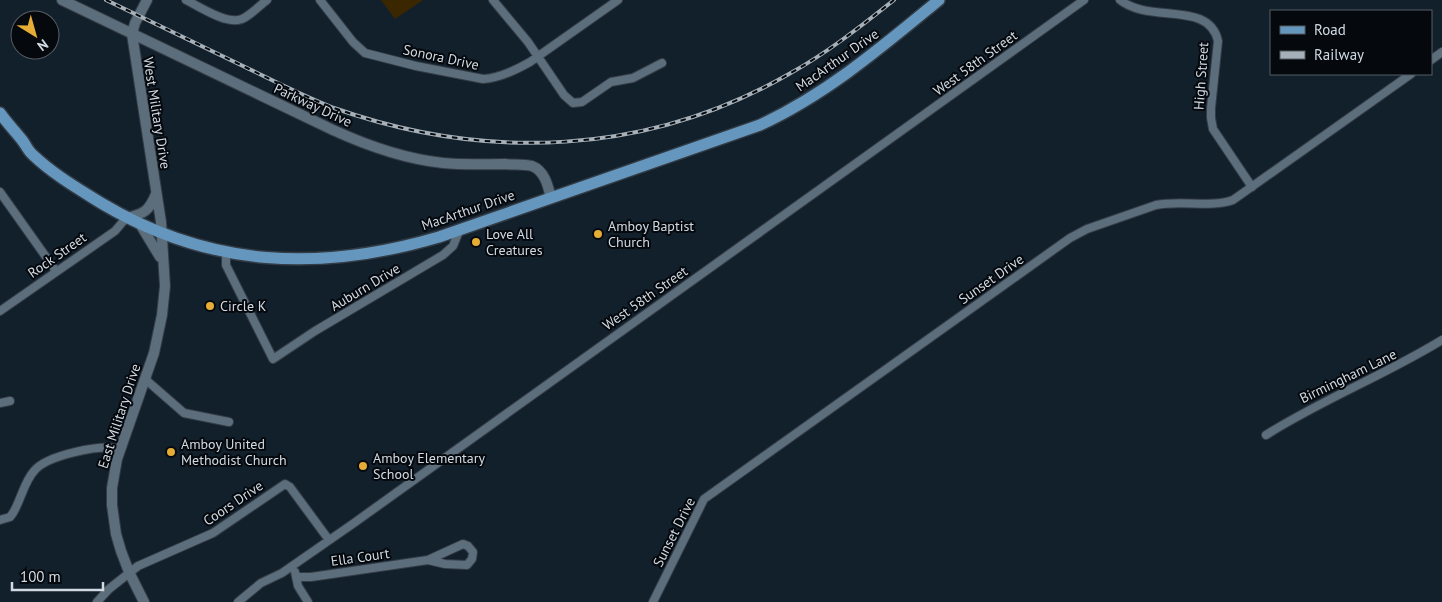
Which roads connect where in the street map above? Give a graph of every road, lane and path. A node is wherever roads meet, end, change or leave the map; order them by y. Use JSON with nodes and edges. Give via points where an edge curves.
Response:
{"nodes":[{"id":1,"x":62,"y":0,"type":"edge"},
{"id":2,"x":147,"y":0,"type":"edge"},
{"id":3,"x":186,"y":0,"type":"edge"},
{"id":4,"x":267,"y":0,"type":"edge"},
{"id":5,"x":320,"y":0,"type":"edge"},
{"id":6,"x":493,"y":0,"type":"edge"},
{"id":7,"x":618,"y":0,"type":"edge"},
{"id":8,"x":939,"y":0,"type":"edge"},
{"id":9,"x":1084,"y":0,"type":"edge"},
{"id":10,"x":1120,"y":0,"type":"edge"},
{"id":11,"x":132,"y":34,"type":"junction"},
{"id":12,"x":149,"y":42,"type":"junction"},
{"id":13,"x":134,"y":57,"type":"junction"},
{"id":14,"x":538,"y":57,"type":"junction"},
{"id":15,"x":662,"y":62,"type":"dead end"},
{"id":16,"x":1410,"y":75,"type":"edge"},
{"id":17,"x":0,"y":113,"type":"edge"},
{"id":18,"x":1252,"y":187,"type":"junction"},
{"id":19,"x":0,"y":194,"type":"edge"},
{"id":20,"x":156,"y":194,"type":"junction"},
{"id":21,"x":551,"y":198,"type":"junction"},
{"id":22,"x":126,"y":218,"type":"junction"},
{"id":23,"x":140,"y":224,"type":"junction"},
{"id":24,"x":460,"y":229,"type":"junction"},
{"id":25,"x":161,"y":234,"type":"junction"},
{"id":26,"x":226,"y":253,"type":"junction"},
{"id":27,"x":163,"y":262,"type":"junction"},
{"id":28,"x":56,"y":271,"type":"junction"},
{"id":29,"x":0,"y":311,"type":"edge"},
{"id":30,"x":1442,"y":340,"type":"edge"},
{"id":31,"x":145,"y":379,"type":"junction"},
{"id":32,"x":10,"y":401,"type":"dead end"},
{"id":33,"x":0,"y":403,"type":"edge"},
{"id":34,"x":229,"y":422,"type":"dead end"},
{"id":35,"x":1266,"y":435,"type":"dead end"},
{"id":36,"x":120,"y":450,"type":"junction"},
{"id":37,"x":0,"y":520,"type":"edge"},
{"id":38,"x":329,"y":540,"type":"junction"},
{"id":39,"x":428,"y":560,"type":"junction"},
{"id":40,"x":294,"y":565,"type":"junction"},
{"id":41,"x":129,"y":572,"type":"junction"},
{"id":42,"x":296,"y":577,"type":"junction"},
{"id":43,"x":97,"y":602,"type":"edge"},
{"id":44,"x":144,"y":602,"type":"edge"},
{"id":45,"x":238,"y":602,"type":"edge"},
{"id":46,"x":308,"y":602,"type":"edge"},
{"id":47,"x":653,"y":602,"type":"edge"}],
"edges":[{"from":1,"to":11,"type":"street","name":"Parkway Drive"},
{"from":2,"to":11,"type":"street","name":"West Military Drive"},
{"from":3,"to":4,"type":"street","via":[[225,19],[234,20],[244,18]]},
{"from":5,"to":14,"type":"street","name":"Sonora Drive","via":[[358,48],[371,55],[483,79],[516,70]]},
{"from":6,"to":14,"type":"street"},
{"from":7,"to":14,"type":"street","name":"Sonora Drive"},
{"from":8,"to":21,"type":"main road","name":"MacArthur Drive","via":[[856,66],[784,114]]},
{"from":9,"to":38,"type":"street","name":"West 58th Street"},
{"from":10,"to":18,"type":"street","name":"High Street","via":[[1142,10],[1192,12],[1210,23],[1218,41],[1211,108],[1213,129]]},
{"from":11,"to":12,"type":"street","name":"Parkway Drive"},
{"from":11,"to":13,"type":"street","name":"West Military Drive"},
{"from":12,"to":13,"type":"street"},
{"from":12,"to":21,"type":"street","name":"Parkway Drive","via":[[327,128],[390,152],[444,163],[532,167],[544,177]]},
{"from":13,"to":20,"type":"street","name":"West Military Drive"},
{"from":14,"to":15,"type":"street","via":[[573,103],[582,102],[611,82],[633,78]]},
{"from":16,"to":18,"type":"street","name":"Sunset Drive"},
{"from":17,"to":22,"type":"main road","name":"MacArthur Drive","via":[[43,164],[72,186]]},
{"from":18,"to":47,"type":"street","name":"Sunset Drive","via":[[1227,202],[1156,205],[1070,238],[704,499]]},
{"from":19,"to":28,"type":"street"},
{"from":20,"to":22,"type":"street","via":[[145,212]]},
{"from":20,"to":25,"type":"street","name":"West Military Drive"},
{"from":21,"to":24,"type":"main road","name":"MacArthur Drive"},
{"from":22,"to":23,"type":"main road","name":"MacArthur Drive"},
{"from":22,"to":28,"type":"street","name":"Rock Street","via":[[115,231]]},
{"from":23,"to":25,"type":"main road","name":"MacArthur Drive"},
{"from":23,"to":27,"type":"street"},
{"from":24,"to":26,"type":"main road","name":"MacArthur Drive","via":[[395,249],[339,258],[281,259]]},
{"from":24,"to":26,"type":"street","name":"Auburn Drive","via":[[453,246],[443,255],[273,359],[226,265]]},
{"from":25,"to":26,"type":"main road","name":"MacArthur Drive"},
{"from":25,"to":27,"type":"street","name":"East Military Drive"},
{"from":27,"to":31,"type":"street","name":"East Military Drive","via":[[162,316]]},
{"from":28,"to":29,"type":"street","name":"Rock Street"},
{"from":30,"to":35,"type":"street","name":"Birmingham Lane"},
{"from":31,"to":34,"type":"street","via":[[184,413]]},
{"from":31,"to":36,"type":"street","name":"East Military Drive"},
{"from":32,"to":33,"type":"street"},
{"from":36,"to":37,"type":"street","via":[[105,447],[42,464],[34,471],[14,513]]},
{"from":36,"to":41,"type":"street","name":"East Military Drive","via":[[112,488],[113,513],[116,534]]},
{"from":38,"to":40,"type":"street","name":"West 58th Street"},
{"from":38,"to":41,"type":"street","name":"Coors Drive","via":[[285,484],[212,533]]},
{"from":39,"to":39,"type":"street","name":"Ella Court","via":[[463,544],[473,552],[472,559],[465,566]]},
{"from":39,"to":42,"type":"street","name":"Ella Court"},
{"from":40,"to":42,"type":"street"},
{"from":40,"to":45,"type":"street","name":"West 58th Street","via":[[261,583]]},
{"from":41,"to":43,"type":"street"},
{"from":41,"to":44,"type":"street","name":"East Military Drive"},
{"from":42,"to":46,"type":"street"}]}
